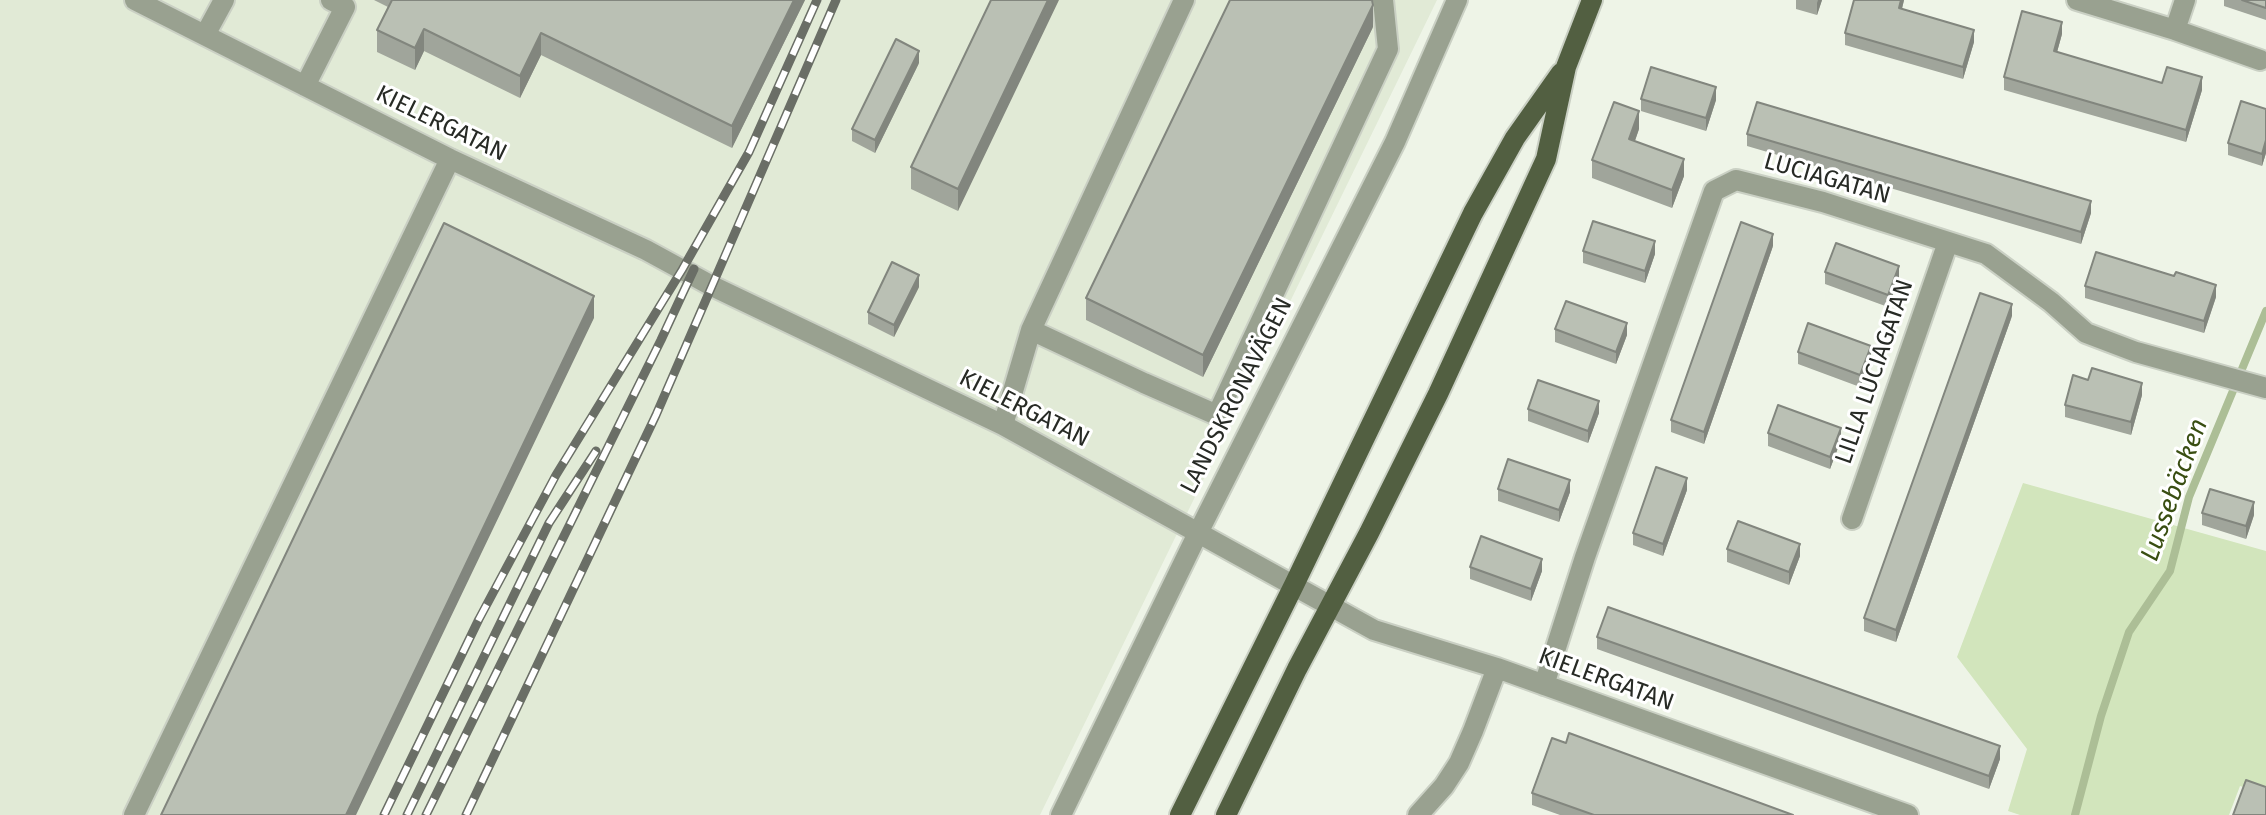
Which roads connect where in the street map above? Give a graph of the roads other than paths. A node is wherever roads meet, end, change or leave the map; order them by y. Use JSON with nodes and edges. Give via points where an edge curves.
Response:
{"nodes":[{"id":1,"x":135,"y":0,"type":"edge"},
{"id":2,"x":224,"y":0,"type":"edge"},
{"id":3,"x":331,"y":0,"type":"edge"},
{"id":4,"x":1184,"y":0,"type":"edge"},
{"id":5,"x":1383,"y":0,"type":"edge"},
{"id":6,"x":1457,"y":0,"type":"edge"},
{"id":7,"x":1592,"y":0,"type":"edge"},
{"id":8,"x":2077,"y":0,"type":"edge"},
{"id":9,"x":2185,"y":0,"type":"edge"},
{"id":10,"x":2175,"y":30,"type":"junction"},
{"id":11,"x":205,"y":35,"type":"junction"},
{"id":12,"x":2260,"y":60,"type":"dead end"},
{"id":13,"x":1566,"y":67,"type":"junction"},
{"id":14,"x":305,"y":86,"type":"junction"},
{"id":15,"x":450,"y":159,"type":"junction"},
{"id":16,"x":1948,"y":242,"type":"junction"},
{"id":17,"x":1031,"y":330,"type":"junction"},
{"id":18,"x":2259,"y":386,"type":"edge"},
{"id":19,"x":1003,"y":425,"type":"junction"},
{"id":20,"x":1852,"y":519,"type":"dead end"},
{"id":21,"x":1198,"y":533,"type":"junction"},
{"id":22,"x":1294,"y":585,"type":"junction"},
{"id":23,"x":1331,"y":606,"type":"junction"},
{"id":24,"x":1497,"y":668,"type":"junction"},
{"id":25,"x":1544,"y":685,"type":"junction"},
{"id":26,"x":134,"y":815,"type":"edge"},
{"id":27,"x":1061,"y":815,"type":"edge"},
{"id":28,"x":1180,"y":815,"type":"edge"},
{"id":29,"x":1226,"y":815,"type":"edge"},
{"id":30,"x":1418,"y":815,"type":"edge"},
{"id":31,"x":1908,"y":815,"type":"edge"}],
"edges":[{"from":1,"to":11,"type":"street","name":"KIELERGATAN"},
{"from":2,"to":11,"type":"street"},
{"from":3,"to":14,"type":"street","via":[[345,7]]},
{"from":4,"to":17,"type":"street"},
{"from":5,"to":17,"type":"street","via":[[1388,49],[1217,415]]},
{"from":6,"to":21,"type":"street","name":"LANDSKRONAVÄGEN","via":[[1395,142]]},
{"from":7,"to":13,"type":"main road"},
{"from":8,"to":10,"type":"street"},
{"from":9,"to":10,"type":"street"},
{"from":10,"to":12,"type":"street"},
{"from":11,"to":14,"type":"street","name":"KIELERGATAN"},
{"from":13,"to":22,"type":"main road","via":[[1515,138],[1473,213]]},
{"from":13,"to":23,"type":"main road","via":[[1546,159],[1438,394]]},
{"from":14,"to":15,"type":"street","name":"KIELERGATAN"},
{"from":15,"to":19,"type":"street","name":"KIELERGATAN"},
{"from":15,"to":26,"type":"street"},
{"from":16,"to":18,"type":"street","name":"LUCIAGATAN","via":[[1986,254],[2086,333]]},
{"from":16,"to":20,"type":"street","name":"LILLA LUCIAGATAN"},
{"from":16,"to":25,"type":"street","name":"LUCIAGATAN","via":[[1736,180],[1714,191]]},
{"from":17,"to":19,"type":"street"},
{"from":19,"to":21,"type":"street","name":"KIELERGATAN"},
{"from":21,"to":22,"type":"street","name":"KIELERGATAN"},
{"from":21,"to":27,"type":"street","name":"LANDSKRONAVÄGEN"},
{"from":22,"to":23,"type":"street","name":"KIELERGATAN"},
{"from":22,"to":28,"type":"main road"},
{"from":23,"to":24,"type":"street","name":"KIELERGATAN","via":[[1374,630]]},
{"from":23,"to":29,"type":"main road"},
{"from":24,"to":25,"type":"street","name":"KIELERGATAN"},
{"from":24,"to":30,"type":"street","via":[[1459,763]]},
{"from":25,"to":31,"type":"street","name":"KIELERGATAN"}]}
